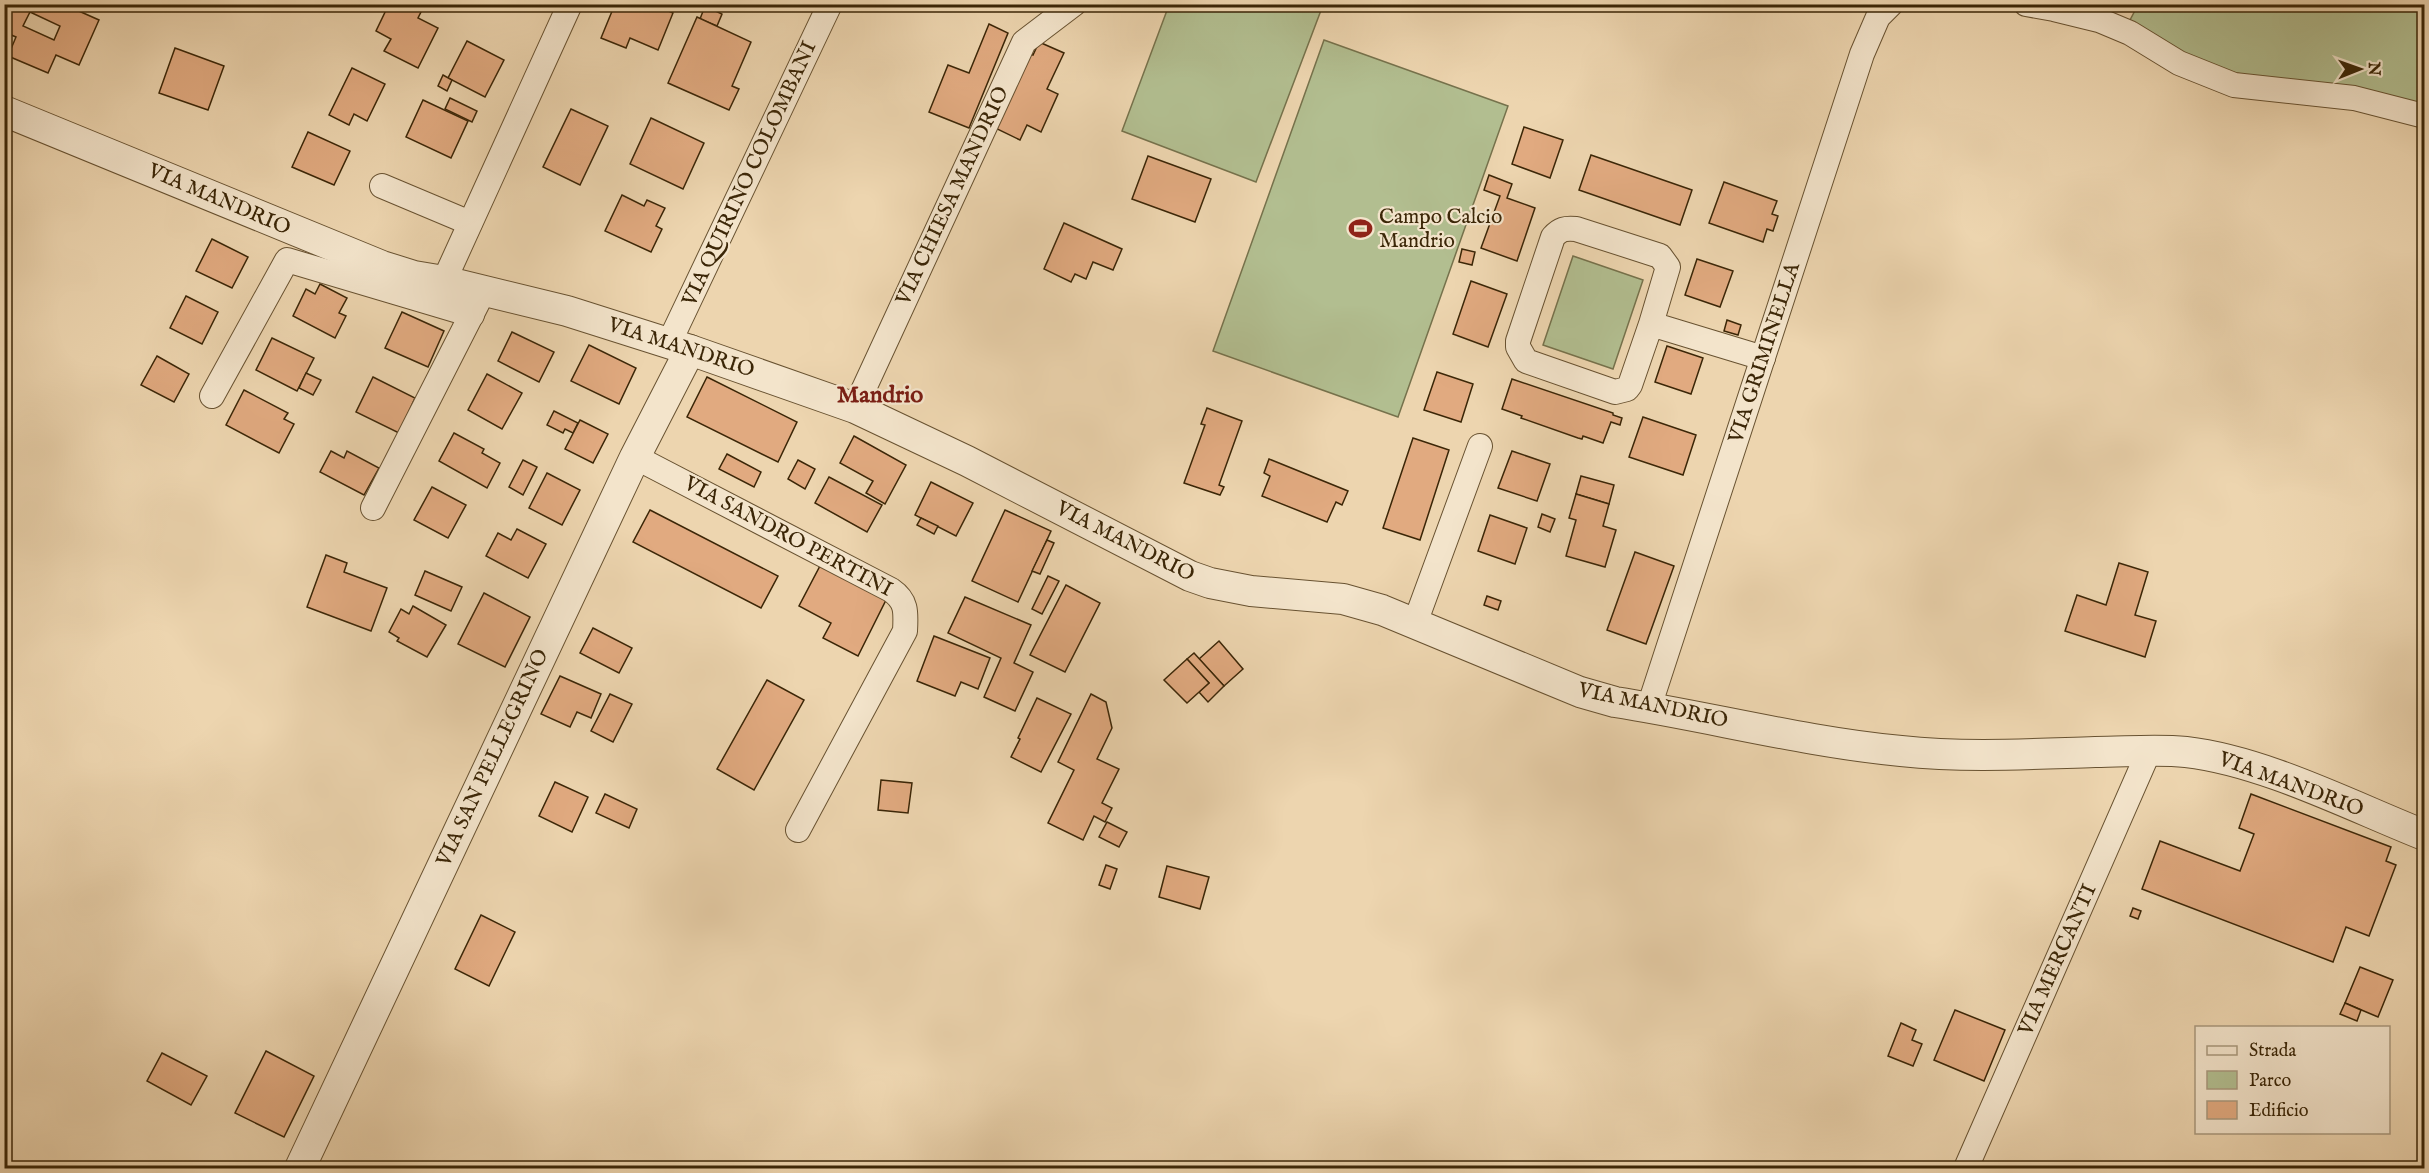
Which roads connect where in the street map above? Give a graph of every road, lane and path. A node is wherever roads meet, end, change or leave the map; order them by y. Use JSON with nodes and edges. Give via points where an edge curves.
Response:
{"nodes":[{"id":1,"x":570,"y":4,"type":"edge"},
{"id":2,"x":830,"y":4,"type":"edge"},
{"id":3,"x":1074,"y":4,"type":"edge"},
{"id":4,"x":1891,"y":4,"type":"edge"},
{"id":5,"x":2026,"y":4,"type":"edge"},
{"id":6,"x":4,"y":111,"type":"edge"},
{"id":7,"x":2424,"y":116,"type":"edge"},
{"id":8,"x":382,"y":186,"type":"dead end"},
{"id":9,"x":470,"y":223,"type":"junction"},
{"id":10,"x":444,"y":281,"type":"junction"},
{"id":11,"x":477,"y":304,"type":"junction"},
{"id":12,"x":1651,"y":324,"type":"junction"},
{"id":13,"x":680,"y":346,"type":"junction"},
{"id":14,"x":1763,"y":358,"type":"junction"},
{"id":15,"x":212,"y":396,"type":"dead end"},
{"id":16,"x":855,"y":408,"type":"junction"},
{"id":17,"x":1480,"y":447,"type":"dead end"},
{"id":18,"x":635,"y":457,"type":"junction"},
{"id":19,"x":373,"y":508,"type":"dead end"},
{"id":20,"x":1415,"y":623,"type":"junction"},
{"id":21,"x":1649,"y":707,"type":"junction"},
{"id":22,"x":2149,"y":751,"type":"junction"},
{"id":23,"x":798,"y":830,"type":"dead end"},
{"id":24,"x":2424,"y":835,"type":"edge"},
{"id":25,"x":300,"y":1168,"type":"edge"},
{"id":26,"x":1966,"y":1168,"type":"edge"}],
"edges":[{"from":1,"to":9,"type":"street"},
{"from":2,"to":13,"type":"street","name":"VIA QUIRINO COLOMBANI"},
{"from":3,"to":16,"type":"street","name":"VIA CHIESA MANDRIO","via":[[1024,42]]},
{"from":4,"to":14,"type":"street","name":"VIA GRIMINELLA","via":[[1878,17],[1862,54]]},
{"from":5,"to":7,"type":"street","via":[[2130,33],[2179,63],[2234,85],[2354,98]]},
{"from":6,"to":10,"type":"street","name":"VIA MANDRIO","via":[[324,244],[414,276]]},
{"from":8,"to":9,"type":"street"},
{"from":9,"to":10,"type":"street"},
{"from":10,"to":11,"type":"street","name":"VIA MANDRIO"},
{"from":11,"to":13,"type":"street","name":"VIA MANDRIO","via":[[567,311]]},
{"from":11,"to":15,"type":"street","via":[[287,260]]},
{"from":11,"to":19,"type":"street"},
{"from":12,"to":12,"type":"street","via":[[1668,267],[1660,256],[1565,228],[1553,237],[1518,347],[1526,361],[1615,392],[1630,386]]},
{"from":12,"to":14,"type":"street"},
{"from":13,"to":16,"type":"street","name":"VIA MANDRIO"},
{"from":13,"to":18,"type":"street","name":"VIA SAN PELLEGRINO"},
{"from":14,"to":21,"type":"street","name":"VIA GRIMINELLA"},
{"from":16,"to":20,"type":"street","name":"VIA MANDRIO","via":[[1190,576],[1251,591],[1343,599]]},
{"from":17,"to":20,"type":"street"},
{"from":18,"to":23,"type":"street","name":"VIA SANDRO PERTINI","via":[[891,590],[905,604],[905,631]]},
{"from":18,"to":25,"type":"street","name":"VIA SAN PELLEGRINO"},
{"from":20,"to":21,"type":"street","name":"VIA MANDRIO","via":[[1580,692]]},
{"from":21,"to":22,"type":"street","name":"VIA MANDRIO","via":[[1902,752]]},
{"from":22,"to":24,"type":"street","name":"VIA MANDRIO","via":[[2209,756],[2260,770]]},
{"from":22,"to":26,"type":"street","name":"VIA MERCANTI"}]}
